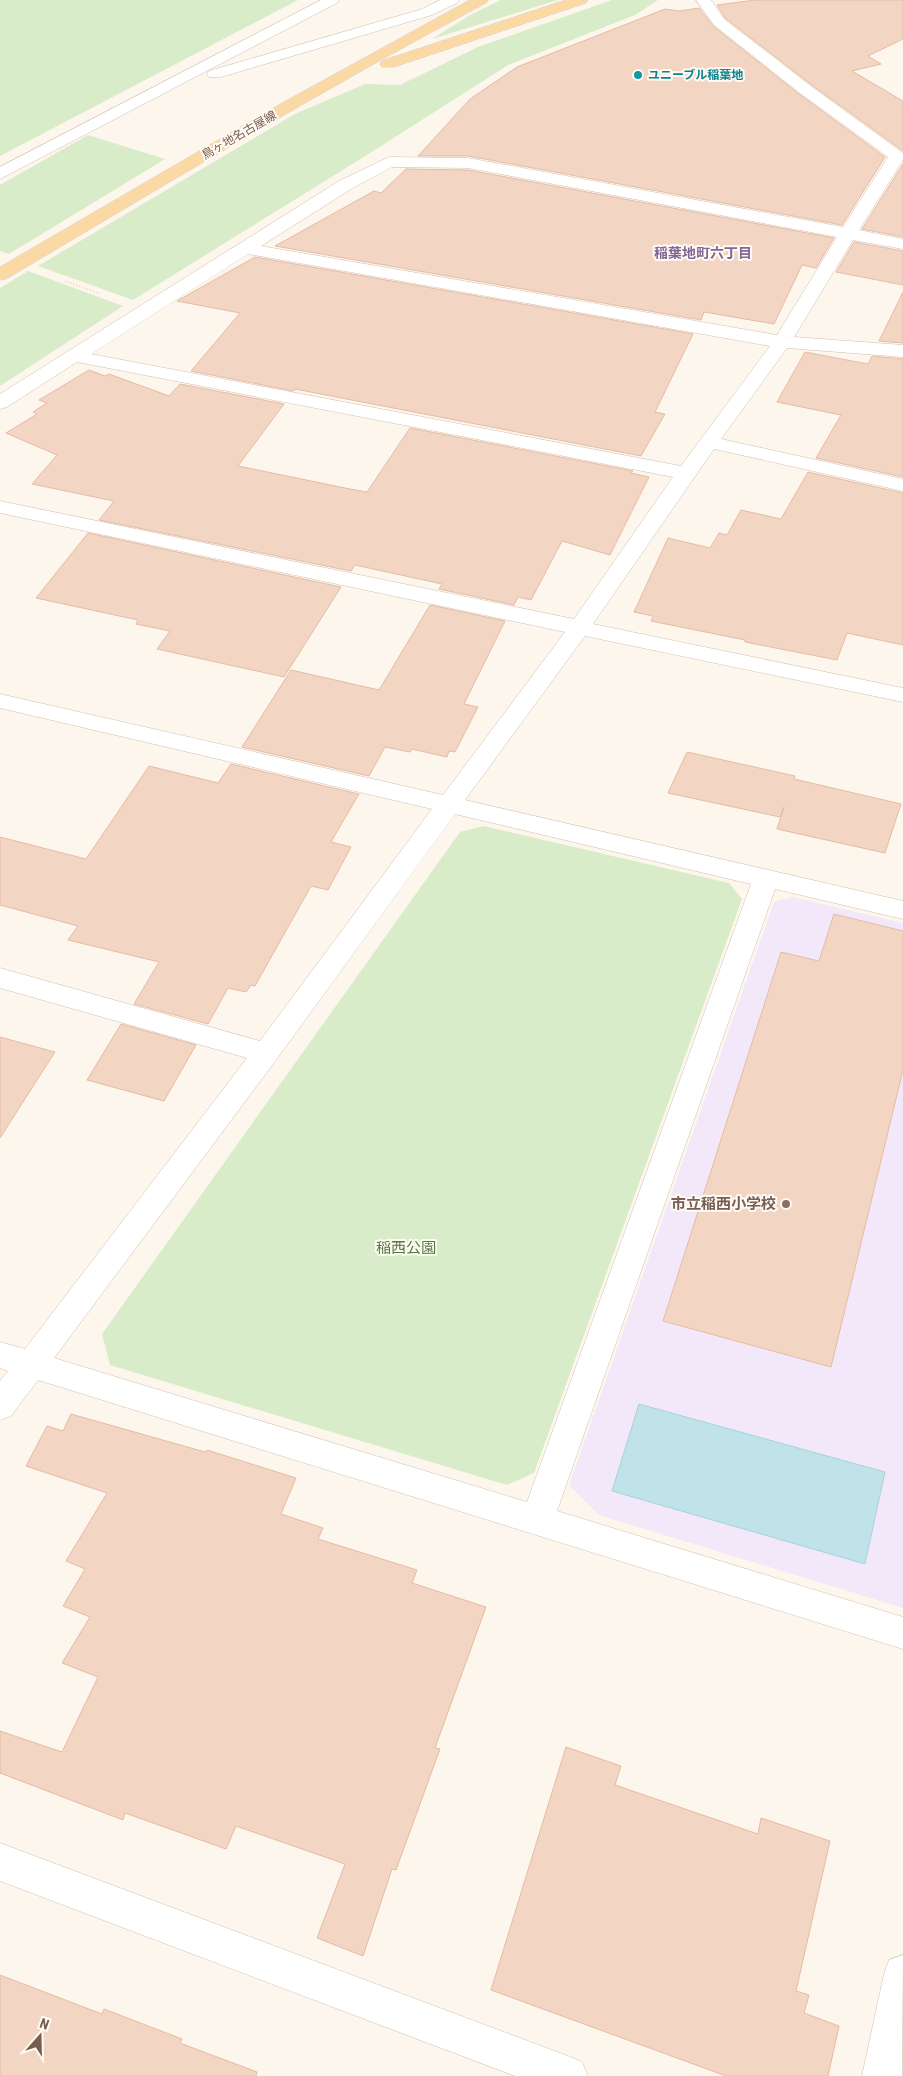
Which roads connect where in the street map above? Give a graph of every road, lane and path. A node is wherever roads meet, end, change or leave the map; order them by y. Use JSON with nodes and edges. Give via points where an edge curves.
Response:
{"nodes":[{"id":1,"x":332,"y":0,"type":"edge"},
{"id":2,"x":452,"y":0,"type":"edge"},
{"id":3,"x":581,"y":0,"type":"edge"},
{"id":4,"x":703,"y":0,"type":"edge"},
{"id":5,"x":476,"y":3,"type":"edge"},
{"id":6,"x":156,"y":91,"type":"junction"},
{"id":7,"x":281,"y":110,"type":"junction"},
{"id":8,"x":900,"y":156,"type":"edge"},
{"id":9,"x":0,"y":174,"type":"edge"},
{"id":10,"x":848,"y":233,"type":"junction"},
{"id":11,"x":903,"y":244,"type":"edge"},
{"id":12,"x":244,"y":248,"type":"junction"},
{"id":13,"x":18,"y":264,"type":"junction"},
{"id":14,"x":0,"y":275,"type":"edge"},
{"id":15,"x":147,"y":310,"type":"junction"},
{"id":16,"x":782,"y":342,"type":"junction"},
{"id":17,"x":903,"y":351,"type":"edge"},
{"id":18,"x":74,"y":356,"type":"junction"},
{"id":19,"x":0,"y":403,"type":"edge"},
{"id":20,"x":709,"y":442,"type":"junction"},
{"id":21,"x":686,"y":473,"type":"junction"},
{"id":22,"x":903,"y":485,"type":"edge"},
{"id":23,"x":0,"y":507,"type":"edge"},
{"id":24,"x":579,"y":628,"type":"junction"},
{"id":25,"x":903,"y":695,"type":"edge"},
{"id":26,"x":0,"y":701,"type":"edge"},
{"id":27,"x":447,"y":805,"type":"junction"},
{"id":28,"x":766,"y":879,"type":"junction"},
{"id":29,"x":903,"y":910,"type":"edge"},
{"id":30,"x":0,"y":978,"type":"edge"},
{"id":31,"x":266,"y":1053,"type":"junction"},
{"id":32,"x":0,"y":1355,"type":"edge"},
{"id":33,"x":31,"y":1365,"type":"junction"},
{"id":34,"x":0,"y":1406,"type":"edge"},
{"id":35,"x":537,"y":1520,"type":"junction"},
{"id":36,"x":903,"y":1633,"type":"edge"},
{"id":37,"x":0,"y":1862,"type":"edge"},
{"id":38,"x":903,"y":1974,"type":"edge"},
{"id":39,"x":568,"y":2076,"type":"edge"},
{"id":40,"x":882,"y":2076,"type":"edge"}],
"edges":[{"from":1,"to":6,"type":"street"},
{"from":2,"to":5,"type":"street"},
{"from":2,"to":6,"type":"street","via":[[427,12]]},
{"from":3,"to":7,"type":"main road","via":[[379,67]]},
{"from":4,"to":8,"type":"street","via":[[719,22],[806,90]]},
{"from":5,"to":7,"type":"main road","name":"鳥ヶ地名古屋線"},
{"from":6,"to":9,"type":"street"},
{"from":7,"to":13,"type":"main road","name":"鳥ヶ地名古屋線"},
{"from":8,"to":10,"type":"street"},
{"from":10,"to":11,"type":"street"},
{"from":10,"to":12,"type":"street","via":[[477,164],[389,162],[345,185]]},
{"from":10,"to":16,"type":"street"},
{"from":12,"to":15,"type":"street"},
{"from":12,"to":16,"type":"street"},
{"from":13,"to":14,"type":"main road","name":"鳥ヶ地名古屋線"},
{"from":13,"to":15,"type":"path"},
{"from":15,"to":18,"type":"street"},
{"from":16,"to":17,"type":"street"},
{"from":16,"to":20,"type":"street"},
{"from":18,"to":19,"type":"street"},
{"from":18,"to":21,"type":"street"},
{"from":20,"to":21,"type":"street"},
{"from":20,"to":22,"type":"street"},
{"from":21,"to":24,"type":"street"},
{"from":23,"to":24,"type":"street"},
{"from":24,"to":25,"type":"street"},
{"from":24,"to":27,"type":"street"},
{"from":26,"to":27,"type":"street"},
{"from":27,"to":28,"type":"street"},
{"from":27,"to":31,"type":"street"},
{"from":28,"to":29,"type":"street"},
{"from":28,"to":35,"type":"street"},
{"from":30,"to":31,"type":"street"},
{"from":31,"to":33,"type":"street"},
{"from":32,"to":33,"type":"street"},
{"from":33,"to":34,"type":"street"},
{"from":33,"to":35,"type":"street"},
{"from":35,"to":36,"type":"street"},
{"from":37,"to":39,"type":"street"},
{"from":38,"to":40,"type":"street"}]}
